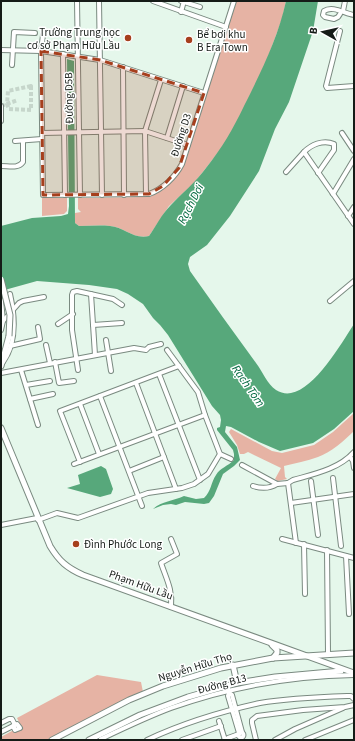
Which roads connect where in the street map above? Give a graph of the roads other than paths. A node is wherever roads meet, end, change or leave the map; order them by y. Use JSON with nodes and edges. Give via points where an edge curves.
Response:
{"nodes":[{"id":1,"x":77,"y":1,"type":"edge"},
{"id":2,"x":99,"y":1,"type":"edge"},
{"id":3,"x":153,"y":1,"type":"edge"},
{"id":4,"x":183,"y":1,"type":"edge"},
{"id":5,"x":234,"y":1,"type":"edge"},
{"id":6,"x":345,"y":1,"type":"edge"},
{"id":7,"x":200,"y":7,"type":"dead end"},
{"id":8,"x":181,"y":12,"type":"junction"},
{"id":9,"x":354,"y":14,"type":"edge"},
{"id":10,"x":226,"y":27,"type":"junction"},
{"id":11,"x":340,"y":31,"type":"dead end"},
{"id":12,"x":35,"y":33,"type":"dead end"},
{"id":13,"x":43,"y":35,"type":"dead end"},
{"id":14,"x":1,"y":50,"type":"edge"},
{"id":15,"x":12,"y":50,"type":"junction"},
{"id":16,"x":42,"y":51,"type":"junction"},
{"id":17,"x":62,"y":54,"type":"junction"},
{"id":18,"x":78,"y":57,"type":"junction"},
{"id":19,"x":100,"y":60,"type":"junction"},
{"id":20,"x":12,"y":65,"type":"dead end"},
{"id":21,"x":123,"y":67,"type":"junction"},
{"id":22,"x":161,"y":80,"type":"junction"},
{"id":23,"x":182,"y":86,"type":"junction"},
{"id":24,"x":354,"y":86,"type":"edge"},
{"id":25,"x":204,"y":94,"type":"junction"},
{"id":26,"x":1,"y":106,"type":"tunnel mouth"},
{"id":27,"x":1,"y":121,"type":"edge"},
{"id":28,"x":145,"y":131,"type":"junction"},
{"id":29,"x":66,"y":132,"type":"junction"},
{"id":30,"x":78,"y":132,"type":"junction"},
{"id":31,"x":101,"y":132,"type":"junction"},
{"id":32,"x":124,"y":132,"type":"junction"},
{"id":33,"x":42,"y":133,"type":"junction"},
{"id":34,"x":342,"y":133,"type":"dead end"},
{"id":35,"x":166,"y":138,"type":"junction"},
{"id":36,"x":42,"y":139,"type":"junction"},
{"id":37,"x":16,"y":141,"type":"dead end"},
{"id":38,"x":23,"y":141,"type":"junction"},
{"id":39,"x":188,"y":145,"type":"junction"},
{"id":40,"x":304,"y":152,"type":"junction"},
{"id":41,"x":354,"y":152,"type":"edge"},
{"id":42,"x":354,"y":159,"type":"edge"},
{"id":43,"x":1,"y":166,"type":"edge"},
{"id":44,"x":286,"y":172,"type":"dead end"},
{"id":45,"x":318,"y":173,"type":"junction"},
{"id":46,"x":146,"y":194,"type":"junction"},
{"id":47,"x":332,"y":194,"type":"junction"},
{"id":48,"x":67,"y":195,"type":"junction"},
{"id":49,"x":78,"y":195,"type":"junction"},
{"id":50,"x":102,"y":195,"type":"junction"},
{"id":51,"x":124,"y":195,"type":"junction"},
{"id":52,"x":354,"y":207,"type":"edge"},
{"id":53,"x":348,"y":216,"type":"junction"},
{"id":54,"x":354,"y":224,"type":"edge"},
{"id":55,"x":1,"y":279,"type":"edge"},
{"id":56,"x":354,"y":281,"type":"edge"},
{"id":57,"x":10,"y":294,"type":"dead end"},
{"id":58,"x":91,"y":294,"type":"junction"},
{"id":59,"x":44,"y":297,"type":"dead end"},
{"id":60,"x":330,"y":301,"type":"dead end"},
{"id":61,"x":2,"y":305,"type":"edge"},
{"id":62,"x":122,"y":305,"type":"dead end"},
{"id":63,"x":13,"y":310,"type":"junction"},
{"id":64,"x":73,"y":314,"type":"junction"},
{"id":65,"x":2,"y":321,"type":"junction"},
{"id":66,"x":122,"y":323,"type":"dead end"},
{"id":67,"x":58,"y":324,"type":"dead end"},
{"id":68,"x":93,"y":325,"type":"junction"},
{"id":69,"x":38,"y":327,"type":"dead end"},
{"id":70,"x":1,"y":330,"type":"edge"},
{"id":71,"x":106,"y":340,"type":"dead end"},
{"id":72,"x":161,"y":344,"type":"dead end"},
{"id":73,"x":46,"y":345,"type":"dead end"},
{"id":74,"x":10,"y":346,"type":"junction"},
{"id":75,"x":167,"y":350,"type":"dead end"},
{"id":76,"x":107,"y":353,"type":"junction"},
{"id":77,"x":96,"y":355,"type":"junction"},
{"id":78,"x":76,"y":359,"type":"junction"},
{"id":79,"x":55,"y":362,"type":"junction"},
{"id":80,"x":50,"y":363,"type":"junction"},
{"id":81,"x":1,"y":365,"type":"edge"},
{"id":82,"x":180,"y":366,"type":"junction"},
{"id":83,"x":21,"y":370,"type":"junction"},
{"id":84,"x":78,"y":370,"type":"dead end"},
{"id":85,"x":111,"y":371,"type":"dead end"},
{"id":86,"x":1,"y":373,"type":"edge"},
{"id":87,"x":159,"y":374,"type":"junction"},
{"id":88,"x":50,"y":381,"type":"dead end"},
{"id":89,"x":74,"y":381,"type":"dead end"},
{"id":90,"x":136,"y":383,"type":"junction"},
{"id":91,"x":26,"y":385,"type":"junction"},
{"id":92,"x":53,"y":394,"type":"dead end"},
{"id":93,"x":100,"y":396,"type":"junction"},
{"id":94,"x":30,"y":399,"type":"junction"},
{"id":95,"x":80,"y":404,"type":"junction"},
{"id":96,"x":205,"y":415,"type":"junction"},
{"id":97,"x":38,"y":425,"type":"dead end"},
{"id":98,"x":178,"y":425,"type":"junction"},
{"id":99,"x":1,"y":428,"type":"edge"},
{"id":100,"x":155,"y":434,"type":"junction"},
{"id":101,"x":120,"y":447,"type":"junction"},
{"id":102,"x":354,"y":452,"type":"edge"},
{"id":103,"x":99,"y":454,"type":"junction"},
{"id":104,"x":220,"y":454,"type":"junction"},
{"id":105,"x":164,"y":456,"type":"junction"},
{"id":106,"x":350,"y":457,"type":"junction"},
{"id":107,"x":230,"y":459,"type":"dead end"},
{"id":108,"x":80,"y":462,"type":"junction"},
{"id":109,"x":74,"y":464,"type":"dead end"},
{"id":110,"x":242,"y":465,"type":"dead end"},
{"id":111,"x":354,"y":468,"type":"edge"},
{"id":112,"x":129,"y":471,"type":"junction"},
{"id":113,"x":333,"y":478,"type":"dead end"},
{"id":114,"x":200,"y":480,"type":"junction"},
{"id":115,"x":311,"y":481,"type":"dead end"},
{"id":116,"x":277,"y":484,"type":"junction"},
{"id":117,"x":288,"y":484,"type":"junction"},
{"id":118,"x":253,"y":486,"type":"dead end"},
{"id":119,"x":176,"y":489,"type":"junction"},
{"id":120,"x":354,"y":494,"type":"edge"},
{"id":121,"x":138,"y":496,"type":"junction"},
{"id":122,"x":335,"y":497,"type":"junction"},
{"id":123,"x":313,"y":500,"type":"junction"},
{"id":124,"x":290,"y":503,"type":"junction"},
{"id":125,"x":142,"y":506,"type":"dead end"},
{"id":126,"x":38,"y":519,"type":"junction"},
{"id":127,"x":1,"y":525,"type":"edge"},
{"id":128,"x":318,"y":536,"type":"dead end"},
{"id":129,"x":171,"y":539,"type":"dead end"},
{"id":130,"x":282,"y":539,"type":"dead end"},
{"id":131,"x":296,"y":543,"type":"junction"},
{"id":132,"x":304,"y":544,"type":"junction"},
{"id":133,"x":341,"y":546,"type":"dead end"},
{"id":134,"x":327,"y":550,"type":"junction"},
{"id":135,"x":346,"y":556,"type":"junction"},
{"id":136,"x":354,"y":558,"type":"edge"},
{"id":137,"x":305,"y":594,"type":"dead end"},
{"id":138,"x":171,"y":607,"type":"junction"},
{"id":139,"x":349,"y":614,"type":"dead end"},
{"id":140,"x":270,"y":643,"type":"junction"},
{"id":141,"x":354,"y":652,"type":"edge"},
{"id":142,"x":328,"y":654,"type":"junction"},
{"id":143,"x":303,"y":655,"type":"junction"},
{"id":144,"x":273,"y":658,"type":"junction"},
{"id":145,"x":233,"y":665,"type":"junction"},
{"id":146,"x":346,"y":671,"type":"junction"},
{"id":147,"x":354,"y":673,"type":"edge"},
{"id":148,"x":237,"y":683,"type":"junction"},
{"id":149,"x":229,"y":690,"type":"junction"},
{"id":150,"x":354,"y":699,"type":"edge"},
{"id":151,"x":354,"y":705,"type":"edge"},
{"id":152,"x":234,"y":710,"type":"junction"},
{"id":153,"x":333,"y":710,"type":"junction"},
{"id":154,"x":354,"y":720,"type":"edge"},
{"id":155,"x":219,"y":721,"type":"dead end"},
{"id":156,"x":1,"y":723,"type":"edge"},
{"id":157,"x":221,"y":726,"type":"junction"},
{"id":158,"x":1,"y":732,"type":"edge"},
{"id":159,"x":254,"y":732,"type":"junction"},
{"id":160,"x":242,"y":736,"type":"edge"},
{"id":161,"x":101,"y":738,"type":"edge"},
{"id":162,"x":52,"y":740,"type":"edge"},
{"id":163,"x":90,"y":740,"type":"edge"},
{"id":164,"x":147,"y":740,"type":"edge"},
{"id":165,"x":182,"y":740,"type":"edge"},
{"id":166,"x":225,"y":740,"type":"edge"},
{"id":167,"x":256,"y":740,"type":"edge"},
{"id":168,"x":275,"y":740,"type":"edge"},
{"id":169,"x":305,"y":740,"type":"edge"}],
"edges":[{"from":1,"to":18,"type":"street","name":"Đường D5B"},
{"from":2,"to":19,"type":"street"},
{"from":3,"to":8,"type":"street"},
{"from":4,"to":7,"type":"street"},
{"from":4,"to":8,"type":"street"},
{"from":5,"to":10,"type":"street","name":"Đường D3"},
{"from":6,"to":9,"type":"street","via":[[341,12]]},
{"from":8,"to":10,"type":"street"},
{"from":10,"to":25,"type":"street","name":"Đường D3"},
{"from":11,"to":24,"type":"street","via":[[326,86]]},
{"from":12,"to":15,"type":"street","via":[[14,32]]},
{"from":13,"to":16,"type":"street"},
{"from":14,"to":15,"type":"street"},
{"from":15,"to":16,"type":"street"},
{"from":15,"to":20,"type":"street"},
{"from":16,"to":17,"type":"street"},
{"from":16,"to":33,"type":"street"},
{"from":17,"to":18,"type":"street"},
{"from":17,"to":29,"type":"street"},
{"from":18,"to":19,"type":"street"},
{"from":18,"to":30,"type":"street","name":"Đường D5B"},
{"from":19,"to":21,"type":"street"},
{"from":19,"to":31,"type":"street"},
{"from":21,"to":22,"type":"street"},
{"from":21,"to":32,"type":"street"},
{"from":22,"to":23,"type":"street"},
{"from":22,"to":28,"type":"street"},
{"from":23,"to":25,"type":"street"},
{"from":23,"to":35,"type":"street"},
{"from":25,"to":39,"type":"street","name":"Đường D3"},
{"from":26,"to":27,"type":"street"},
{"from":28,"to":32,"type":"street"},
{"from":28,"to":35,"type":"street"},
{"from":28,"to":46,"type":"street"},
{"from":29,"to":30,"type":"street"},
{"from":29,"to":33,"type":"street"},
{"from":29,"to":48,"type":"street"},
{"from":30,"to":31,"type":"street"},
{"from":30,"to":49,"type":"street","name":"Đường D5B"},
{"from":31,"to":32,"type":"street"},
{"from":31,"to":50,"type":"street"},
{"from":32,"to":51,"type":"street"},
{"from":33,"to":36,"type":"street"},
{"from":34,"to":41,"type":"street"},
{"from":35,"to":39,"type":"street"},
{"from":36,"to":38,"type":"street"},
{"from":36,"to":48,"type":"street","via":[[43,195]]},
{"from":37,"to":38,"type":"street"},
{"from":38,"to":43,"type":"street","via":[[22,164],[16,167]]},
{"from":39,"to":46,"type":"street","name":"Đường D3","via":[[182,164],[174,175],[160,188]]},
{"from":40,"to":44,"type":"street"},
{"from":40,"to":45,"type":"street"},
{"from":40,"to":45,"type":"street","via":[[314,144],[334,144],[334,150]]},
{"from":42,"to":47,"type":"street"},
{"from":45,"to":47,"type":"street"},
{"from":46,"to":51,"type":"street","name":"Đường D3"},
{"from":47,"to":53,"type":"street"},
{"from":48,"to":49,"type":"street","name":"Đường D3"},
{"from":49,"to":50,"type":"street","name":"Đường D3"},
{"from":50,"to":51,"type":"street","name":"Đường D3"},
{"from":52,"to":53,"type":"street"},
{"from":53,"to":54,"type":"street"},
{"from":55,"to":81,"type":"main road","bridge":true,"via":[[10,315],[9,336]]},
{"from":56,"to":60,"type":"street"},
{"from":57,"to":63,"type":"street"},
{"from":58,"to":62,"type":"street","via":[[113,299]]},
{"from":58,"to":64,"type":"street","via":[[73,292]]},
{"from":58,"to":68,"type":"street"},
{"from":59,"to":63,"type":"street","via":[[23,301]]},
{"from":61,"to":65,"type":"street"},
{"from":63,"to":65,"type":"street"},
{"from":63,"to":74,"type":"street","via":[[14,325]]},
{"from":64,"to":67,"type":"street"},
{"from":64,"to":78,"type":"street","via":[[72,330]]},
{"from":65,"to":70,"type":"street"},
{"from":66,"to":68,"type":"street"},
{"from":68,"to":77,"type":"street"},
{"from":69,"to":74,"type":"street","via":[[40,339]]},
{"from":71,"to":76,"type":"street"},
{"from":72,"to":76,"type":"street","via":[[146,350],[134,348]]},
{"from":73,"to":80,"type":"street"},
{"from":74,"to":81,"type":"street"},
{"from":75,"to":82,"type":"street"},
{"from":76,"to":77,"type":"street"},
{"from":76,"to":85,"type":"street"},
{"from":77,"to":78,"type":"street"},
{"from":78,"to":79,"type":"street"},
{"from":78,"to":84,"type":"street"},
{"from":79,"to":80,"type":"street"},
{"from":79,"to":89,"type":"street","via":[[59,383]]},
{"from":80,"to":83,"type":"street"},
{"from":82,"to":87,"type":"street"},
{"from":82,"to":96,"type":"street","via":[[198,392]]},
{"from":83,"to":86,"type":"street"},
{"from":83,"to":91,"type":"street"},
{"from":87,"to":90,"type":"street"},
{"from":87,"to":98,"type":"street"},
{"from":88,"to":91,"type":"street"},
{"from":90,"to":93,"type":"street"},
{"from":90,"to":100,"type":"street"},
{"from":91,"to":94,"type":"street"},
{"from":92,"to":94,"type":"street"},
{"from":93,"to":95,"type":"street"},
{"from":93,"to":101,"type":"street"},
{"from":94,"to":97,"type":"street"},
{"from":95,"to":103,"type":"street"},
{"from":95,"to":108,"type":"street","via":[[60,411]]},
{"from":96,"to":98,"type":"street"},
{"from":96,"to":104,"type":"street"},
{"from":98,"to":100,"type":"street"},
{"from":98,"to":114,"type":"street"},
{"from":99,"to":126,"type":"main road","name":"Phạm Hữu Lầu"},
{"from":100,"to":101,"type":"street"},
{"from":100,"to":105,"type":"street"},
{"from":101,"to":103,"type":"street"},
{"from":101,"to":112,"type":"street"},
{"from":102,"to":106,"type":"street"},
{"from":103,"to":108,"type":"street"},
{"from":104,"to":107,"type":"street"},
{"from":104,"to":114,"type":"street","via":[[208,474]]},
{"from":105,"to":112,"type":"street"},
{"from":105,"to":119,"type":"street"},
{"from":106,"to":111,"type":"street"},
{"from":106,"to":117,"type":"street","via":[[332,468],[292,480]]},
{"from":108,"to":109,"type":"street"},
{"from":110,"to":116,"type":"street"},
{"from":112,"to":121,"type":"street"},
{"from":113,"to":122,"type":"street"},
{"from":114,"to":119,"type":"street"},
{"from":115,"to":123,"type":"street"},
{"from":116,"to":117,"type":"street"},
{"from":116,"to":118,"type":"street","via":[[265,488]]},
{"from":117,"to":124,"type":"street"},
{"from":119,"to":121,"type":"street","via":[[148,492]]},
{"from":120,"to":122,"type":"street"},
{"from":121,"to":125,"type":"street"},
{"from":121,"to":126,"type":"street","via":[[78,518],[57,514]]},
{"from":122,"to":123,"type":"street"},
{"from":122,"to":133,"type":"street"},
{"from":123,"to":124,"type":"street"},
{"from":123,"to":128,"type":"street"},
{"from":124,"to":131,"type":"street"},
{"from":126,"to":127,"type":"street"},
{"from":126,"to":138,"type":"main road","name":"Phạm Hữu Lầu","via":[[50,546],[60,561],[69,568]]},
{"from":129,"to":138,"type":"street","via":[[177,554],[161,563],[172,592]]},
{"from":130,"to":131,"type":"street"},
{"from":131,"to":132,"type":"street"},
{"from":132,"to":134,"type":"street"},
{"from":132,"to":137,"type":"street"},
{"from":134,"to":135,"type":"street"},
{"from":134,"to":142,"type":"street"},
{"from":135,"to":136,"type":"street"},
{"from":135,"to":139,"type":"street"},
{"from":138,"to":140,"type":"main road","name":"Phạm Hữu Lầu"},
{"from":140,"to":143,"type":"main road","name":"Phạm Hữu Lầu"},
{"from":140,"to":144,"type":"main road","via":[[277,650]]},
{"from":141,"to":142,"type":"main road","name":"Nguyễn Hữu Thọ"},
{"from":142,"to":143,"type":"main road","name":"Nguyễn Hữu Thọ"},
{"from":143,"to":144,"type":"main road","name":"Nguyễn Hữu Thọ"},
{"from":143,"to":146,"type":"main road","name":"Phạm Hữu Lầu"},
{"from":144,"to":145,"type":"main road","name":"Nguyễn Hữu Thọ"},
{"from":145,"to":148,"type":"main road"},
{"from":145,"to":162,"type":"main road","name":"Nguyễn Hữu Thọ","via":[[163,686],[129,700]]},
{"from":146,"to":147,"type":"main road"},
{"from":146,"to":148,"type":"main road","via":[[275,676]]},
{"from":147,"to":149,"type":"street","name":"Đường B13","via":[[258,684]]},
{"from":148,"to":149,"type":"main road"},
{"from":149,"to":152,"type":"street","via":[[228,696]]},
{"from":149,"to":161,"type":"main road","via":[[183,699],[140,715]]},
{"from":150,"to":152,"type":"street","via":[[351,696],[303,698]]},
{"from":151,"to":153,"type":"street"},
{"from":152,"to":160,"type":"street"},
{"from":152,"to":164,"type":"street","via":[[184,724]]},
{"from":153,"to":159,"type":"street","via":[[303,710],[257,716],[252,720]]},
{"from":153,"to":168,"type":"street"},
{"from":154,"to":169,"type":"street"},
{"from":155,"to":157,"type":"street"},
{"from":156,"to":158,"type":"street","via":[[12,719],[14,726]]},
{"from":157,"to":165,"type":"street"},
{"from":157,"to":166,"type":"street"},
{"from":159,"to":160,"type":"street"},
{"from":159,"to":167,"type":"street"},
{"from":160,"to":166,"type":"street"},
{"from":161,"to":163,"type":"main road"}]}
